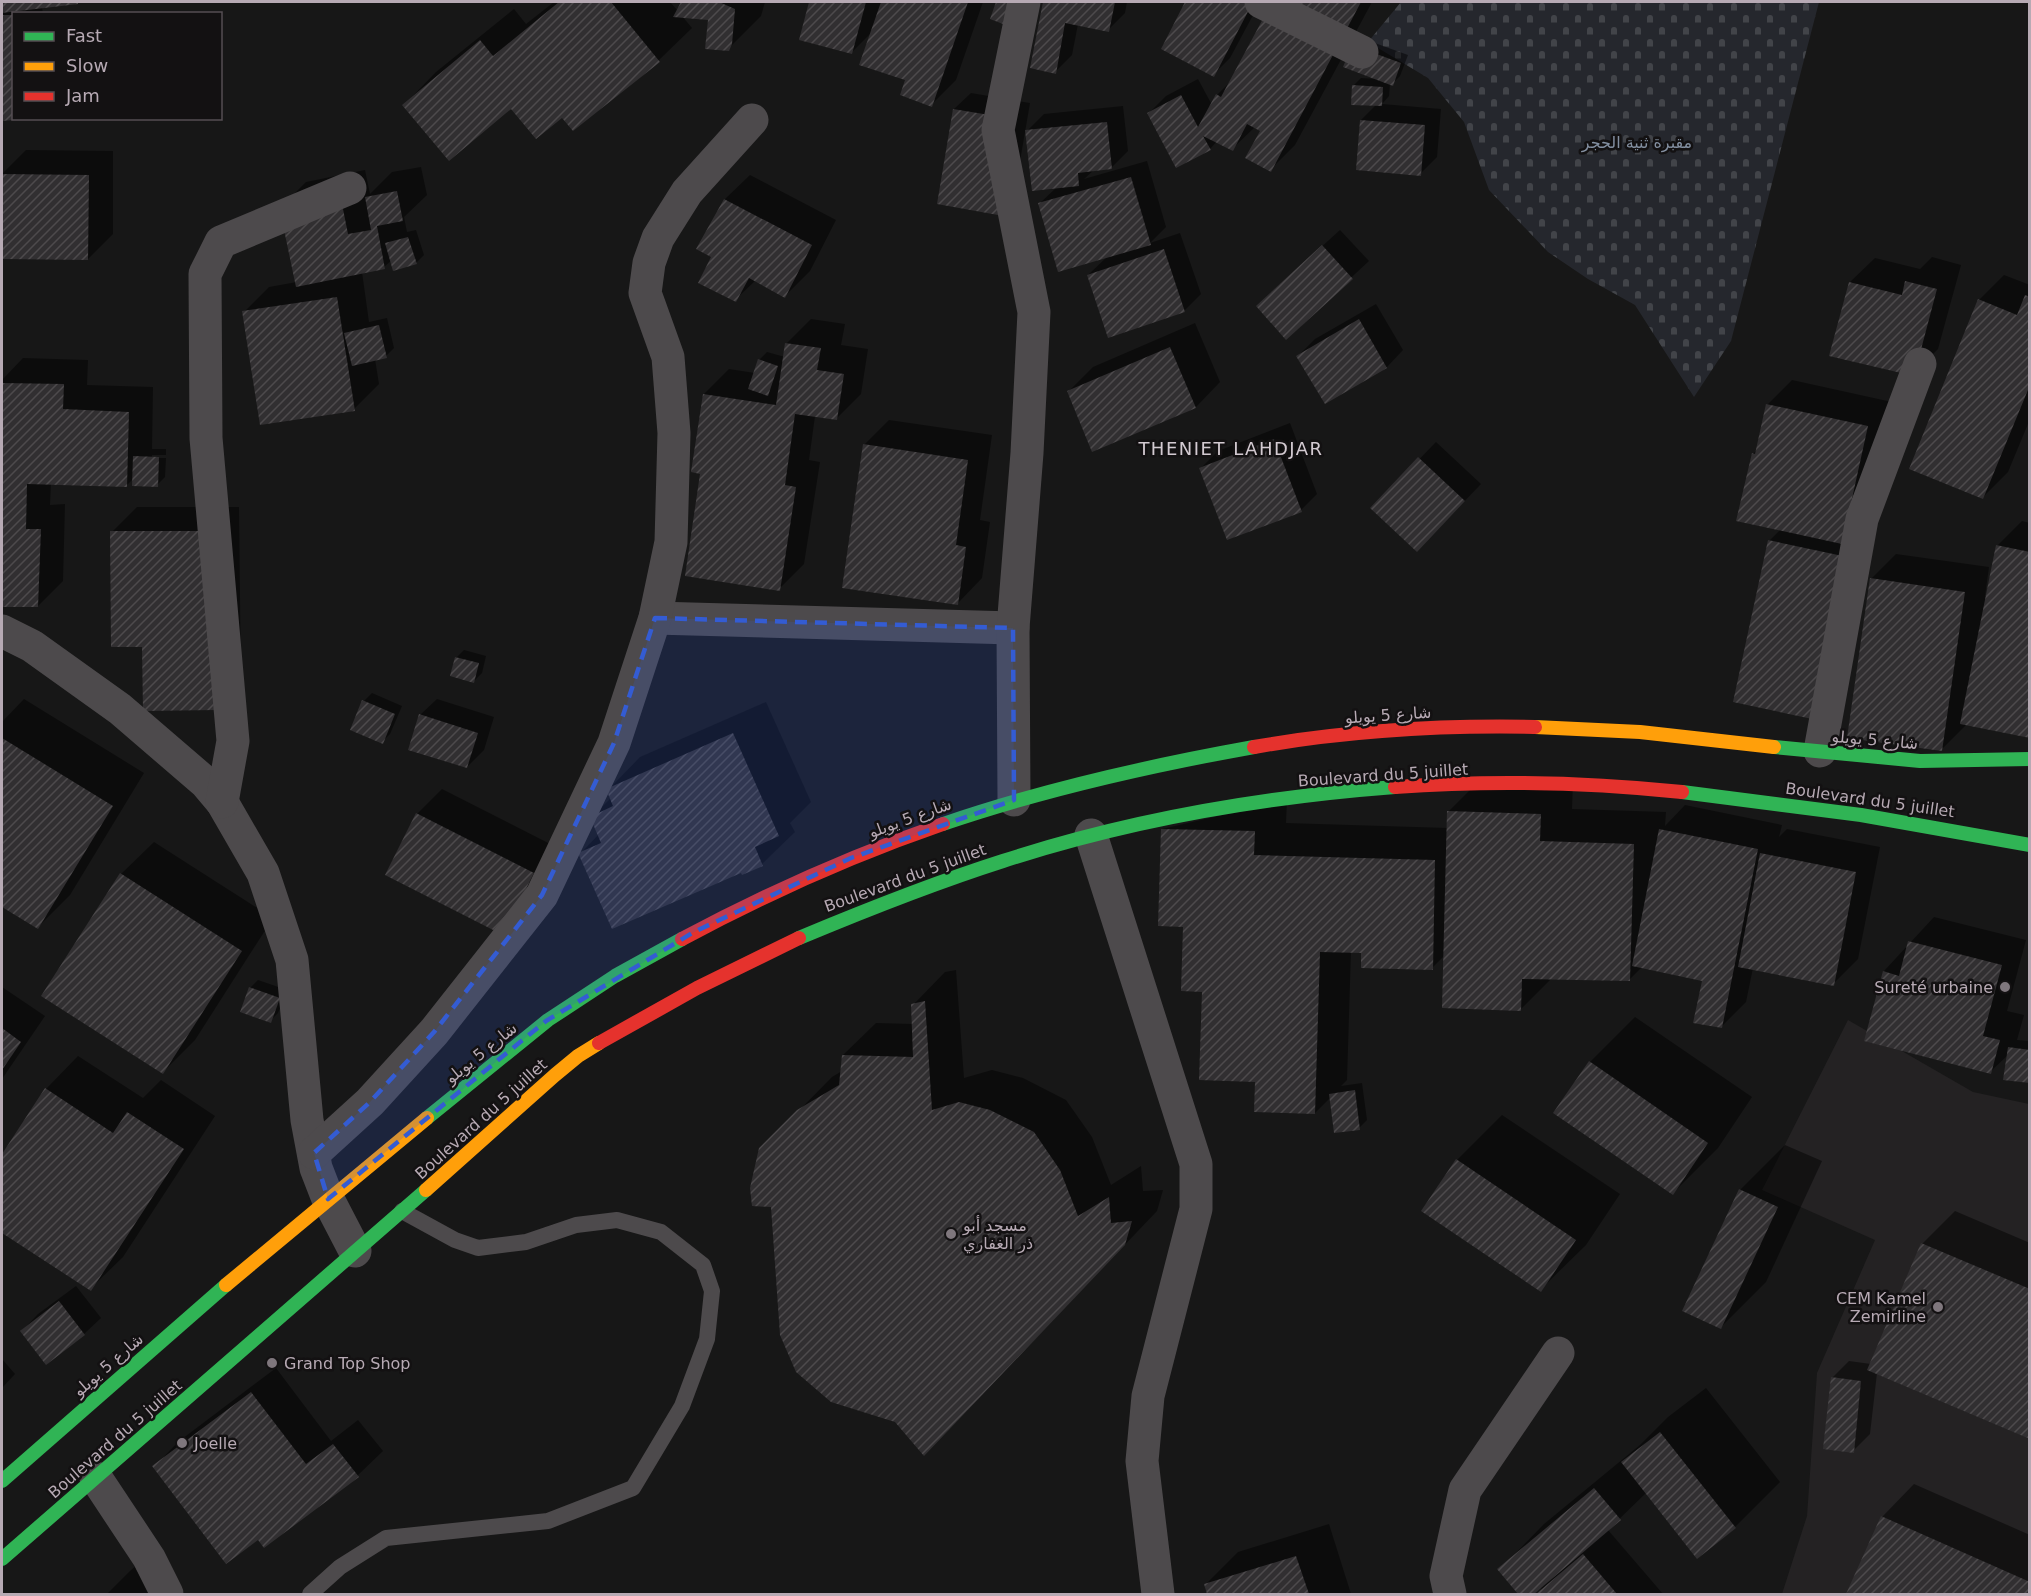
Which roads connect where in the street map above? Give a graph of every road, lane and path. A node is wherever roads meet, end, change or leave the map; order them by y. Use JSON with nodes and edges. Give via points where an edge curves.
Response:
{"nodes":[{"id":1,"x":1024,"y":2,"type":"edge"},
{"id":2,"x":1261,"y":2,"type":"edge"},
{"id":3,"x":1362,"y":52,"type":"dead end"},
{"id":4,"x":752,"y":120,"type":"dead end"},
{"id":5,"x":350,"y":189,"type":"dead end"},
{"id":6,"x":1920,"y":364,"type":"dead end"},
{"id":7,"x":655,"y":618,"type":"junction"},
{"id":8,"x":1013,"y":628,"type":"junction"},
{"id":9,"x":2,"y":631,"type":"edge"},
{"id":10,"x":1820,"y":751,"type":"junction"},
{"id":11,"x":2030,"y":759,"type":"edge"},
{"id":12,"x":1014,"y":800,"type":"junction"},
{"id":13,"x":222,"y":802,"type":"junction"},
{"id":14,"x":1091,"y":836,"type":"junction"},
{"id":15,"x":2030,"y":844,"type":"edge"},
{"id":16,"x":314,"y":1153,"type":"junction"},
{"id":17,"x":328,"y":1199,"type":"junction"},
{"id":18,"x":402,"y":1211,"type":"junction"},
{"id":19,"x":355,"y":1251,"type":"junction"},
{"id":20,"x":1558,"y":1353,"type":"dead end"},
{"id":21,"x":96,"y":1478,"type":"junction"},
{"id":22,"x":2,"y":1480,"type":"edge"},
{"id":23,"x":2,"y":1559,"type":"edge"},
{"id":24,"x":167,"y":1594,"type":"edge"},
{"id":25,"x":310,"y":1594,"type":"edge"},
{"id":26,"x":1158,"y":1594,"type":"edge"},
{"id":27,"x":1450,"y":1594,"type":"edge"}],
"edges":[{"from":1,"to":8,"type":"street","via":[[998,130],[1034,312]]},
{"from":2,"to":3,"type":"street"},
{"from":4,"to":7,"type":"street","via":[[687,192],[658,238],[649,263],[645,293],[668,357],[674,433],[671,542]]},
{"from":5,"to":13,"type":"street","via":[[221,242],[205,274],[206,438],[232,741]]},
{"from":6,"to":10,"type":"street","via":[[1862,519]]},
{"from":7,"to":8,"type":"street"},
{"from":7,"to":16,"type":"street","via":[[614,743],[542,895],[434,1032],[370,1102]]},
{"from":8,"to":12,"type":"street"},
{"from":9,"to":13,"type":"street","via":[[32,646],[120,710],[206,783]]},
{"from":10,"to":11,"type":"main road","name":"شارع 5 يويلو","via":[[1905,760]]},
{"from":10,"to":12,"type":"main road","name":"شارع 5 يويلو","via":[[1663,733],[1554,727],[1445,728],[1335,736],[1227,750],[1120,771]]},
{"from":12,"to":17,"type":"main road","name":"شارع 5 يويلو","via":[[851,858],[714,922],[619,975],[546,1022]]},
{"from":13,"to":16,"type":"street","via":[[263,873],[292,960],[307,1120]]},
{"from":14,"to":15,"type":"main road","name":"Boulevard du 5 juillet","via":[[1205,811],[1320,794],[1436,784],[1552,783],[1669,790],[1851,812]]},
{"from":14,"to":18,"type":"main road","name":"Boulevard du 5 juillet","via":[[1000,861],[823,926],[654,1010],[573,1059]]},
{"from":14,"to":26,"type":"street","via":[[1196,1164],[1196,1209],[1148,1396],[1142,1461]]},
{"from":16,"to":17,"type":"street"},
{"from":17,"to":19,"type":"street"},
{"from":17,"to":22,"type":"main road","name":"شارع 5 يويلو"},
{"from":18,"to":19,"type":"main road","name":"Boulevard du 5 juillet"},
{"from":18,"to":25,"type":"lane","via":[[478,1248],[526,1242],[576,1225],[617,1220],[661,1232],[703,1265],[712,1291],[707,1339],[682,1406],[633,1488],[548,1521],[386,1538],[340,1567]]},
{"from":19,"to":21,"type":"main road","name":"Boulevard du 5 juillet"},
{"from":20,"to":27,"type":"street","via":[[1465,1490],[1446,1576]]},
{"from":21,"to":23,"type":"main road","name":"Boulevard du 5 juillet"},
{"from":21,"to":24,"type":"street","via":[[149,1558]]}]}
